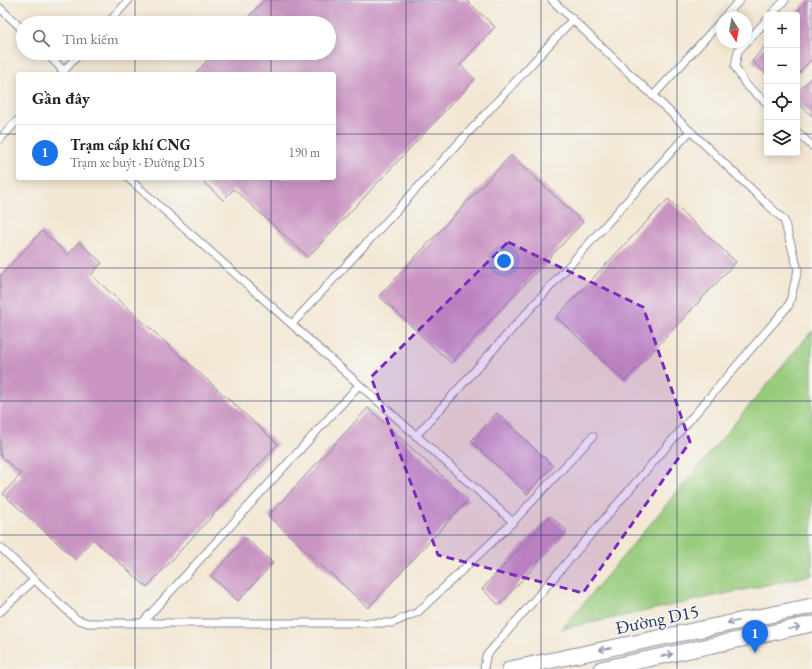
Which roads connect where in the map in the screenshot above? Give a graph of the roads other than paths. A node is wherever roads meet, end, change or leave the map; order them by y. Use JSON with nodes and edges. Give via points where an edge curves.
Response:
{"nodes":[{"id":1,"x":129,"y":0,"type":"edge"},
{"id":2,"x":552,"y":0,"type":"edge"},
{"id":3,"x":740,"y":0,"type":"edge"},
{"id":4,"x":785,"y":0,"type":"edge"},
{"id":5,"x":0,"y":8,"type":"edge"},
{"id":6,"x":729,"y":12,"type":"edge"},
{"id":7,"x":774,"y":12,"type":"edge"},
{"id":8,"x":114,"y":16,"type":"edge"},
{"id":9,"x":573,"y":19,"type":"junction"},
{"id":10,"x":16,"y":23,"type":"edge"},
{"id":11,"x":764,"y":23,"type":"edge"},
{"id":12,"x":716,"y":27,"type":"edge"},
{"id":13,"x":52,"y":60,"type":"edge"},
{"id":14,"x":74,"y":60,"type":"edge"},
{"id":15,"x":63,"y":72,"type":"edge"},
{"id":16,"x":653,"y":96,"type":"junction"},
{"id":17,"x":764,"y":100,"type":"edge"},
{"id":18,"x":16,"y":122,"type":"edge"},
{"id":19,"x":690,"y":131,"type":"junction"},
{"id":20,"x":800,"y":135,"type":"edge"},
{"id":21,"x":0,"y":139,"type":"edge"},
{"id":22,"x":812,"y":146,"type":"edge"},
{"id":23,"x":130,"y":180,"type":"edge"},
{"id":24,"x":292,"y":324,"type":"junction"},
{"id":25,"x":359,"y":385,"type":"junction"},
{"id":26,"x":416,"y":436,"type":"junction"},
{"id":27,"x":593,"y":436,"type":"dead end"},
{"id":28,"x":513,"y":522,"type":"junction"},
{"id":29,"x":0,"y":547,"type":"edge"},
{"id":30,"x":34,"y":580,"type":"junction"},
{"id":31,"x":812,"y":606,"type":"edge"},
{"id":32,"x":0,"y":612,"type":"edge"},
{"id":33,"x":142,"y":623,"type":"junction"},
{"id":34,"x":812,"y":624,"type":"edge"},
{"id":35,"x":484,"y":669,"type":"edge"},
{"id":36,"x":510,"y":669,"type":"edge"},
{"id":37,"x":601,"y":669,"type":"edge"}],
"edges":[{"from":1,"to":8,"type":"lane"},
{"from":2,"to":9,"type":"lane"},
{"from":3,"to":6,"type":"lane"},
{"from":4,"to":7,"type":"lane"},
{"from":5,"to":10,"type":"lane"},
{"from":9,"to":16,"type":"lane"},
{"from":9,"to":24,"type":"lane"},
{"from":11,"to":17,"type":"lane","via":[[738,51],[735,67],[746,85]]},
{"from":12,"to":16,"type":"lane"},
{"from":13,"to":15,"type":"lane"},
{"from":14,"to":15,"type":"lane"},
{"from":16,"to":19,"type":"lane"},
{"from":18,"to":21,"type":"lane"},
{"from":19,"to":26,"type":"lane"},
{"from":19,"to":35,"type":"lane","via":[[784,220],[798,270],[790,305],[486,656]]},
{"from":20,"to":22,"type":"lane"},
{"from":23,"to":24,"type":"lane"},
{"from":24,"to":25,"type":"lane"},
{"from":25,"to":26,"type":"lane"},
{"from":25,"to":33,"type":"lane"},
{"from":26,"to":28,"type":"lane"},
{"from":27,"to":28,"type":"lane"},
{"from":28,"to":33,"type":"lane","via":[[418,612],[392,623]]},
{"from":29,"to":30,"type":"lane"},
{"from":30,"to":32,"type":"lane"},
{"from":30,"to":33,"type":"lane","via":[[76,619],[88,623]]},
{"from":31,"to":36,"type":"street","name":"Đường D15","one_way":true},
{"from":37,"to":34,"type":"street","name":"Đường D15","one_way":true}]}
